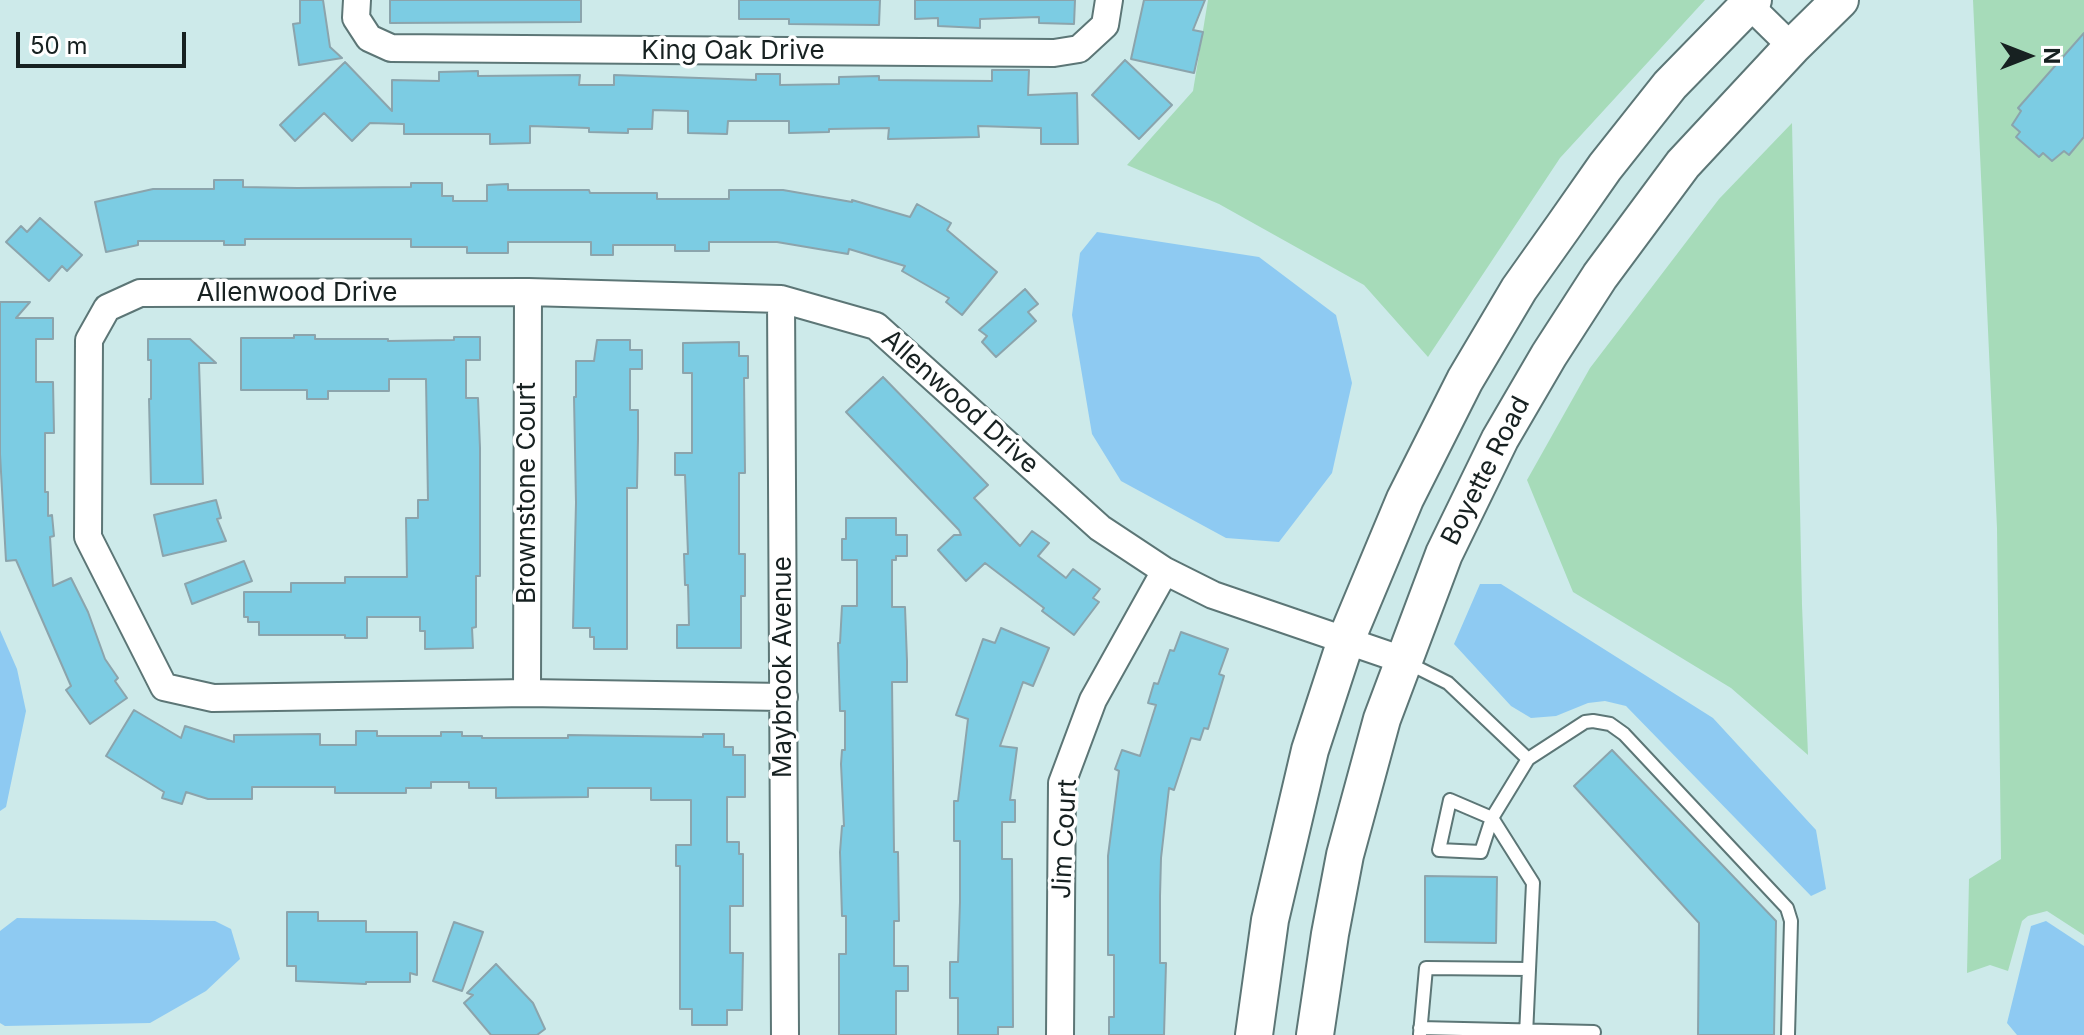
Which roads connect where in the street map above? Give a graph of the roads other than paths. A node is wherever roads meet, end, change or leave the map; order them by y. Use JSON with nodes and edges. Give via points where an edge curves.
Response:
{"nodes":[{"id":1,"x":357,"y":0,"type":"edge"},
{"id":2,"x":1109,"y":0,"type":"edge"},
{"id":3,"x":1840,"y":0,"type":"edge"},
{"id":4,"x":1749,"y":2,"type":"edge"},
{"id":5,"x":1792,"y":47,"type":"junction"},
{"id":6,"x":528,"y":292,"type":"junction"},
{"id":7,"x":781,"y":299,"type":"junction"},
{"id":8,"x":1165,"y":571,"type":"junction"},
{"id":9,"x":1346,"y":640,"type":"junction"},
{"id":10,"x":1403,"y":660,"type":"junction"},
{"id":11,"x":527,"y":693,"type":"junction"},
{"id":12,"x":784,"y":697,"type":"junction"},
{"id":13,"x":1528,"y":759,"type":"junction"},
{"id":14,"x":1492,"y":818,"type":"junction"},
{"id":15,"x":1529,"y":969,"type":"junction"},
{"id":16,"x":1420,"y":1032,"type":"edge"},
{"id":17,"x":1594,"y":1032,"type":"dead end"},
{"id":18,"x":1526,"y":1033,"type":"edge"},
{"id":19,"x":785,"y":1035,"type":"edge"},
{"id":20,"x":1060,"y":1035,"type":"edge"},
{"id":21,"x":1254,"y":1035,"type":"edge"},
{"id":22,"x":1315,"y":1035,"type":"edge"},
{"id":23,"x":1788,"y":1035,"type":"edge"}],
"edges":[{"from":1,"to":2,"type":"street","name":"King Oak Drive","via":[[356,18],[369,38],[391,48],[1054,53],[1079,49],[1105,25]]},
{"from":3,"to":5,"type":"main road","name":"Boyette Road"},
{"from":4,"to":5,"type":"street"},
{"from":4,"to":9,"type":"main road","via":[[1670,85],[1519,289],[1422,463]]},
{"from":5,"to":10,"type":"main road","name":"Boyette Road","via":[[1683,164],[1549,355],[1500,439],[1444,554]]},
{"from":6,"to":7,"type":"street","name":"Allenwood Drive"},
{"from":6,"to":11,"type":"street","name":"Brownstone Court"},
{"from":6,"to":11,"type":"street","name":"Allenwood Drive","via":[[140,293],[107,308],[89,340],[88,506],[88,537],[164,687],[213,698]]},
{"from":7,"to":8,"type":"street","name":"Allenwood Drive","via":[[876,326],[1100,528]]},
{"from":7,"to":12,"type":"street","name":"Maybrook Avenue"},
{"from":8,"to":9,"type":"street","name":"Allenwood Drive","via":[[1213,595]]},
{"from":8,"to":20,"type":"street","name":"Jim Court","via":[[1093,700],[1062,783]]},
{"from":9,"to":10,"type":"street","name":"Allenwood Drive"},
{"from":9,"to":21,"type":"main road","via":[[1288,835]]},
{"from":10,"to":13,"type":"lane","via":[[1448,683]]},
{"from":10,"to":22,"type":"main road","name":"Boyette Road","via":[[1345,855]]},
{"from":11,"to":12,"type":"street","name":"Allenwood Drive"},
{"from":12,"to":19,"type":"street","name":"Maybrook Avenue"},
{"from":13,"to":14,"type":"lane"},
{"from":13,"to":23,"type":"lane","via":[[1585,722],[1610,724],[1780,899],[1791,921]]},
{"from":14,"to":14,"type":"lane","via":[[1450,800],[1439,850],[1481,852]]},
{"from":14,"to":15,"type":"lane","via":[[1533,883]]},
{"from":15,"to":16,"type":"lane","via":[[1426,968]]},
{"from":15,"to":18,"type":"lane"},
{"from":16,"to":18,"type":"lane"},
{"from":17,"to":18,"type":"lane"}]}
